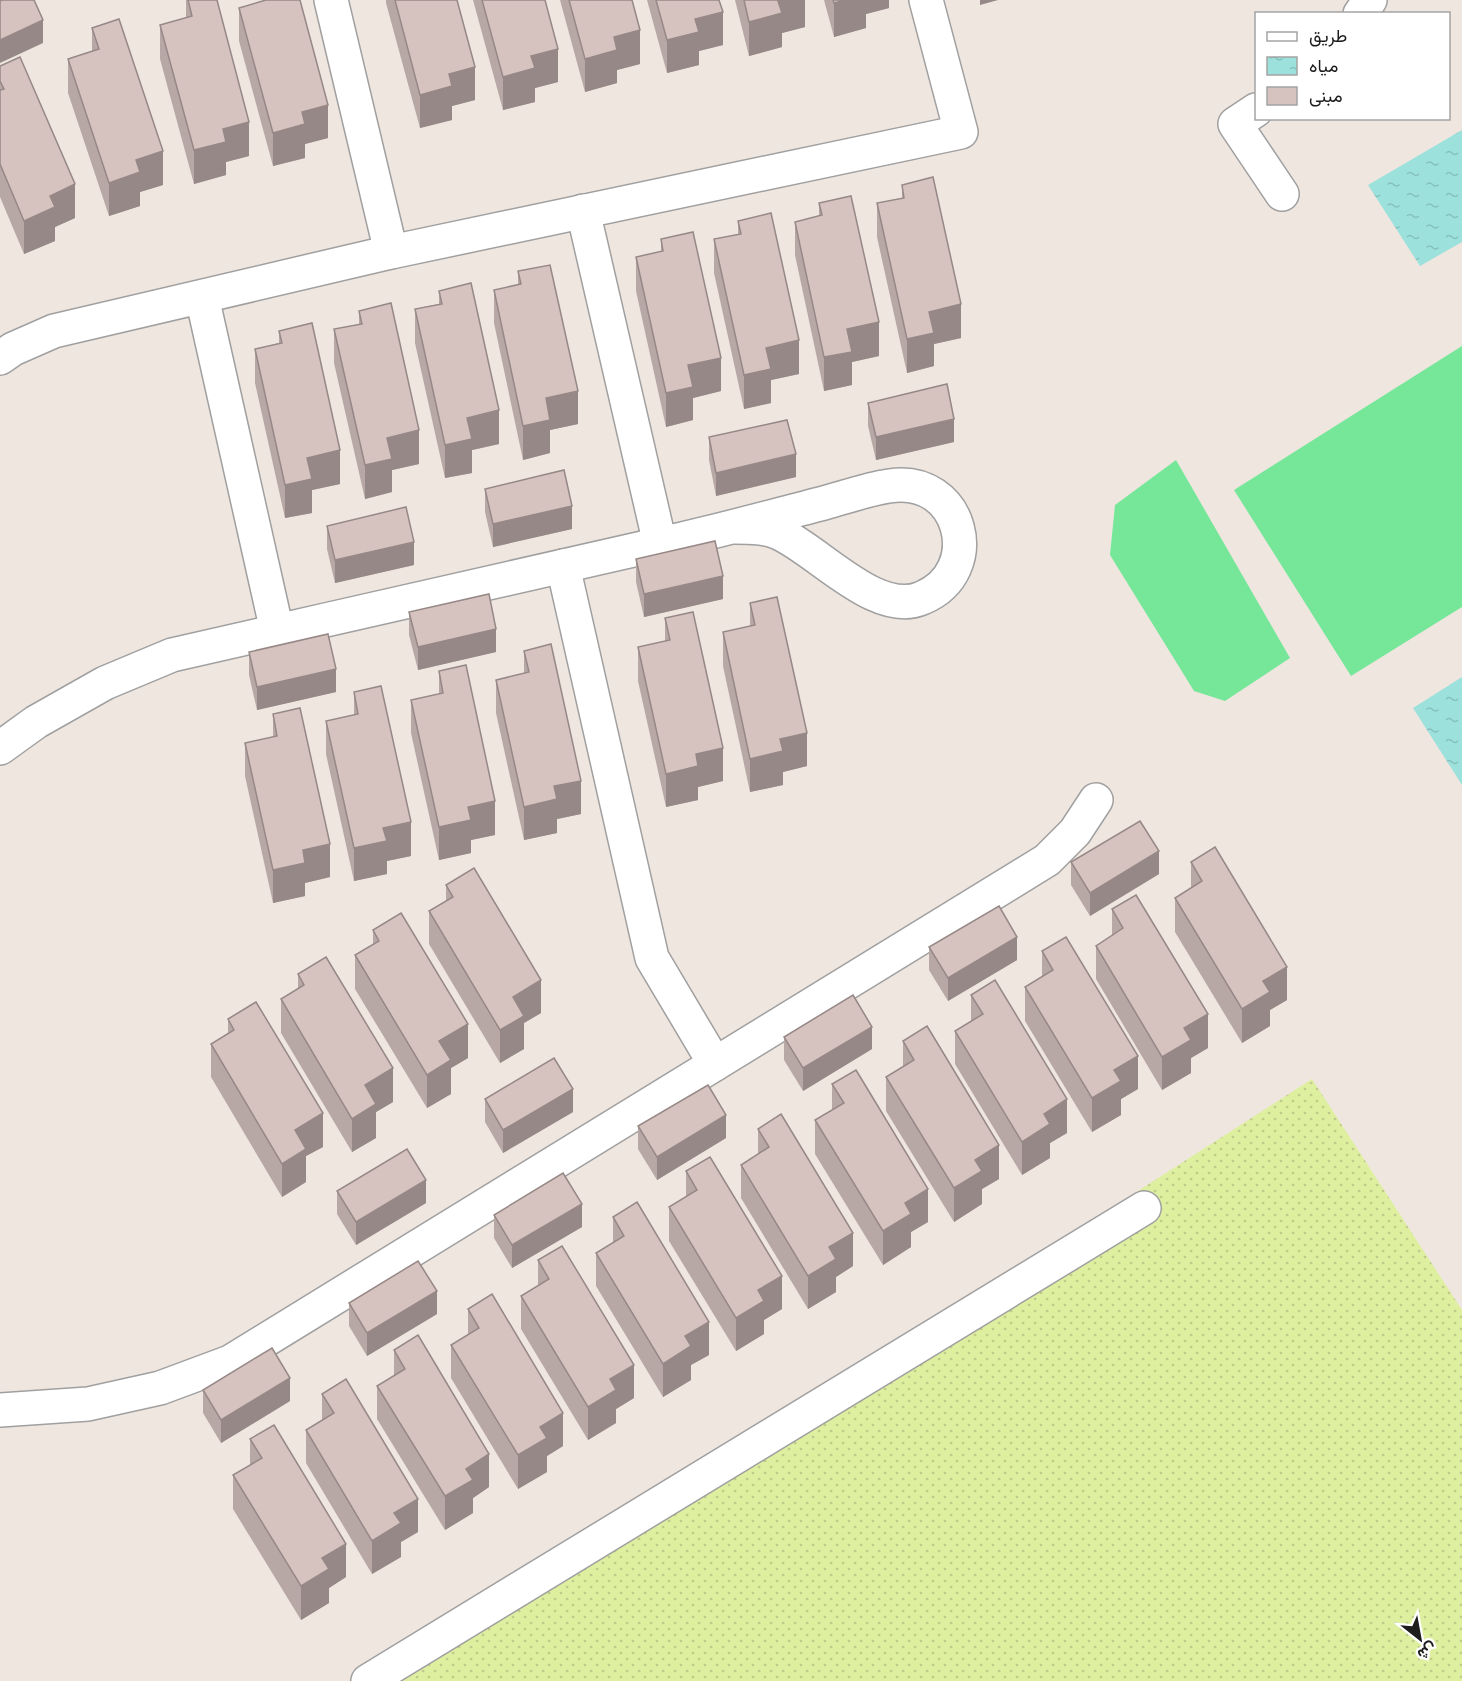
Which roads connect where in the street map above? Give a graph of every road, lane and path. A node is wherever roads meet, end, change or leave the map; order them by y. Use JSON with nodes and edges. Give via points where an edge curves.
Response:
{"nodes":[{"id":1,"x":331,"y":0,"type":"edge"},
{"id":2,"x":926,"y":0,"type":"edge"},
{"id":3,"x":1255,"y":111,"type":"edge"},
{"id":4,"x":1282,"y":194,"type":"dead end"},
{"id":5,"x":583,"y":211,"type":"junction"},
{"id":6,"x":392,"y":252,"type":"junction"},
{"id":7,"x":202,"y":297,"type":"junction"},
{"id":8,"x":0,"y":358,"type":"edge"},
{"id":9,"x":735,"y":526,"type":"junction"},
{"id":10,"x":660,"y":544,"type":"junction"},
{"id":11,"x":564,"y":566,"type":"junction"},
{"id":12,"x":277,"y":631,"type":"junction"},
{"id":13,"x":0,"y":748,"type":"edge"},
{"id":14,"x":1096,"y":800,"type":"dead end"},
{"id":15,"x":715,"y":1064,"type":"junction"},
{"id":16,"x":1144,"y":1208,"type":"dead end"},
{"id":17,"x":0,"y":1410,"type":"edge"},
{"id":18,"x":368,"y":1681,"type":"edge"}],
"edges":[{"from":1,"to":6,"type":"street"},
{"from":2,"to":5,"type":"street","via":[[961,132]]},
{"from":3,"to":4,"type":"street","via":[[1236,123]]},
{"from":5,"to":6,"type":"street"},
{"from":5,"to":10,"type":"street"},
{"from":6,"to":7,"type":"street"},
{"from":7,"to":8,"type":"street","via":[[54,331]]},
{"from":7,"to":12,"type":"street"},
{"from":9,"to":9,"type":"street","via":[[892,485],[919,488],[940,499],[954,515],[959,554],[952,574],[940,587],[921,599],[900,602],[880,599],[779,533]]},
{"from":9,"to":10,"type":"street"},
{"from":10,"to":11,"type":"street"},
{"from":11,"to":12,"type":"street"},
{"from":11,"to":15,"type":"street","via":[[652,958]]},
{"from":12,"to":13,"type":"street","via":[[172,655],[105,683],[36,722]]},
{"from":14,"to":15,"type":"street","via":[[1075,832],[1047,860]]},
{"from":15,"to":17,"type":"street","via":[[230,1362],[160,1388],[88,1404]]},
{"from":16,"to":18,"type":"street"}]}
